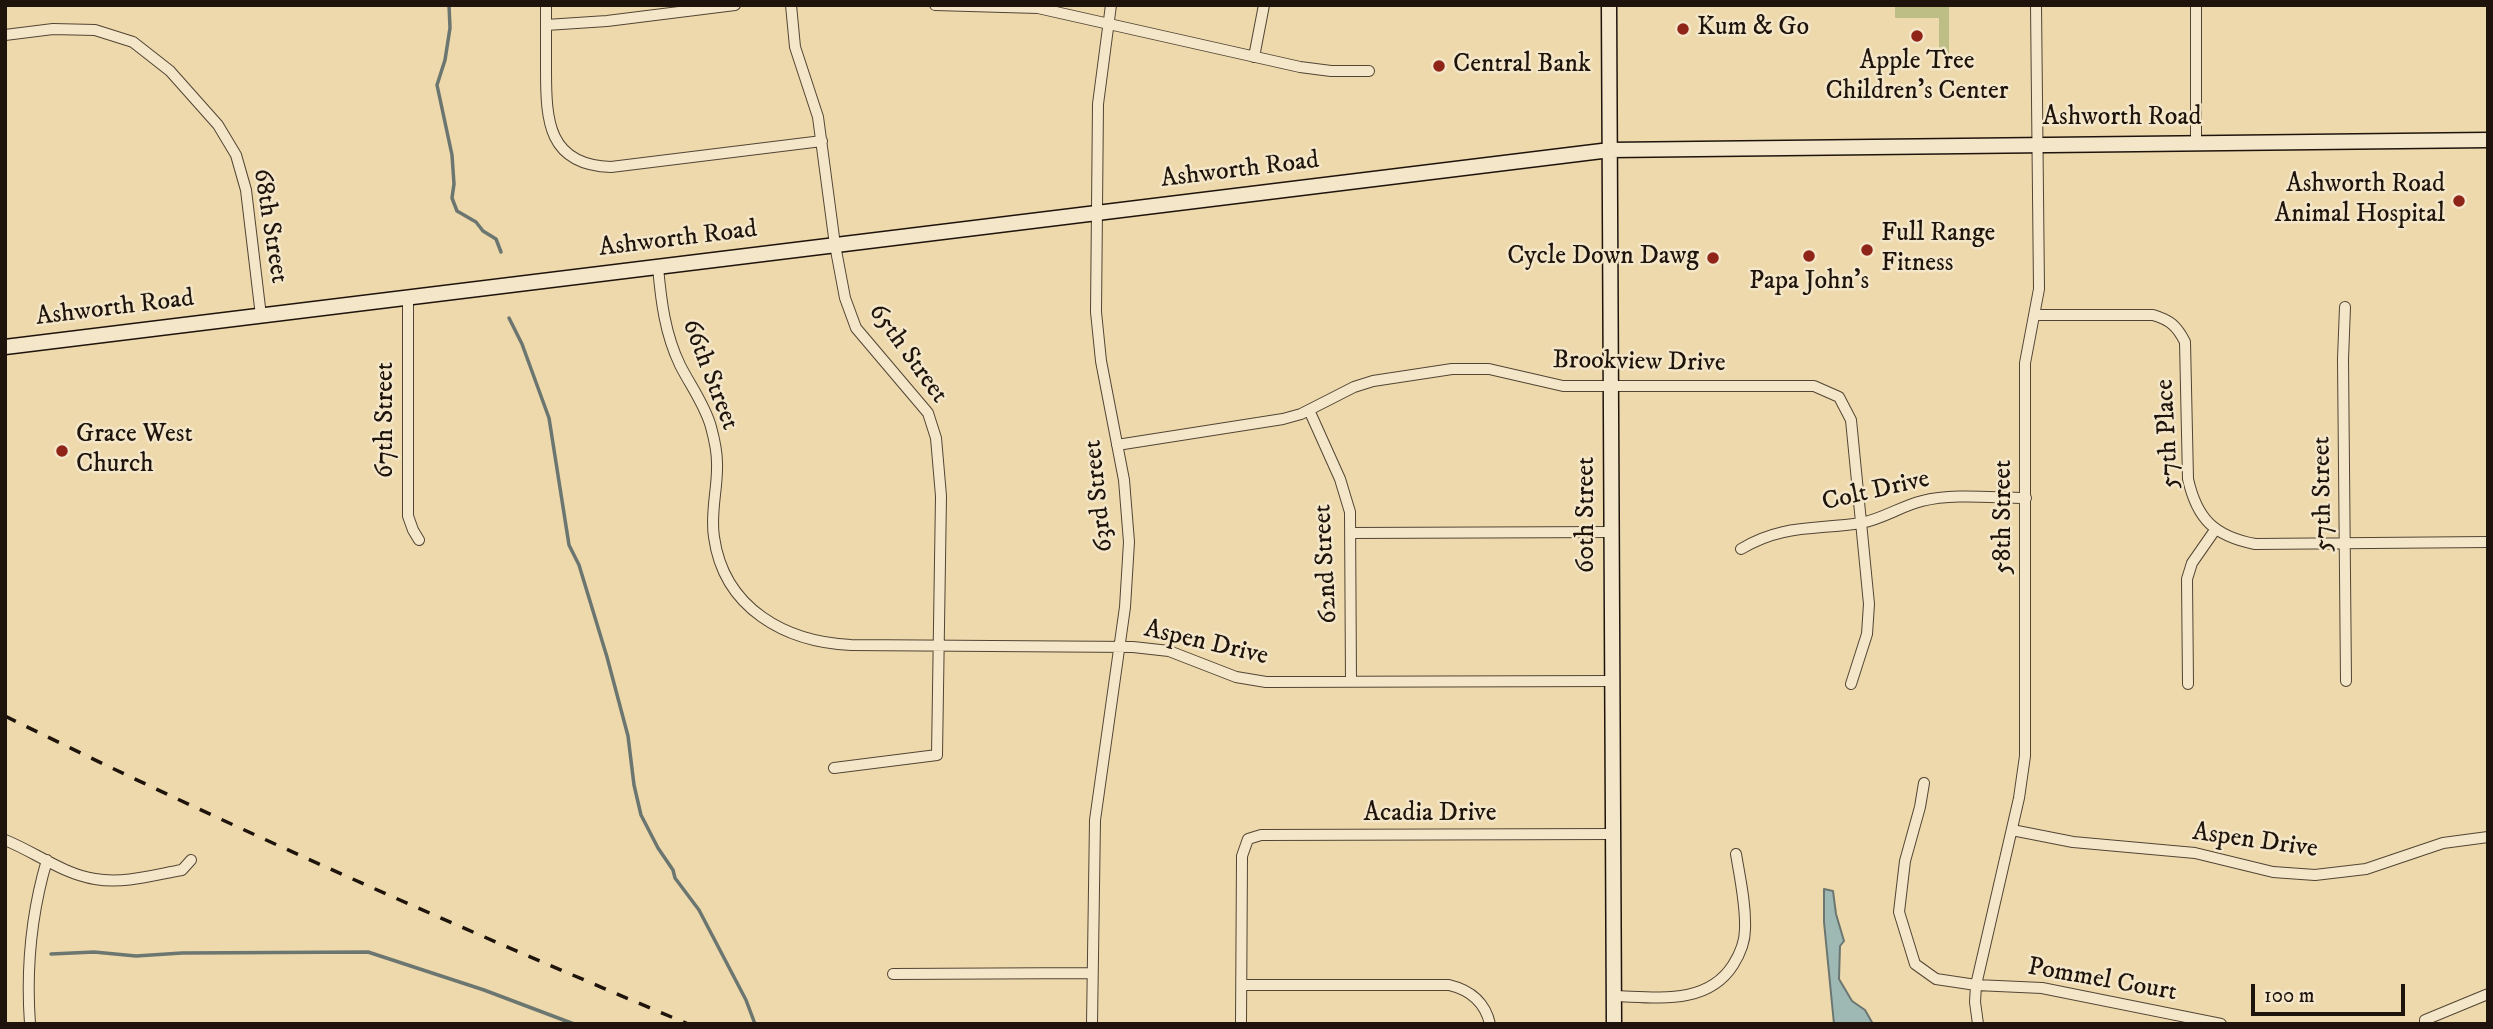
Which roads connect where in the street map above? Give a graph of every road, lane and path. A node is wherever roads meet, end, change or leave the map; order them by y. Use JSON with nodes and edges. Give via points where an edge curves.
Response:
{"nodes":[{"id":1,"x":546,"y":5,"type":"edge"},
{"id":2,"x":735,"y":5,"type":"edge"},
{"id":3,"x":791,"y":5,"type":"edge"},
{"id":4,"x":935,"y":5,"type":"edge"},
{"id":5,"x":1111,"y":5,"type":"edge"},
{"id":6,"x":1264,"y":5,"type":"edge"},
{"id":7,"x":1609,"y":5,"type":"edge"},
{"id":8,"x":2036,"y":5,"type":"edge"},
{"id":9,"x":2196,"y":5,"type":"edge"},
{"id":10,"x":1108,"y":23,"type":"junction"},
{"id":11,"x":546,"y":25,"type":"junction"},
{"id":12,"x":5,"y":36,"type":"edge"},
{"id":13,"x":1254,"y":57,"type":"junction"},
{"id":14,"x":1369,"y":71,"type":"dead end"},
{"id":15,"x":2488,"y":140,"type":"edge"},
{"id":16,"x":822,"y":141,"type":"junction"},
{"id":17,"x":2196,"y":143,"type":"junction"},
{"id":18,"x":2037,"y":144,"type":"junction"},
{"id":19,"x":1609,"y":150,"type":"junction"},
{"id":20,"x":1097,"y":213,"type":"junction"},
{"id":21,"x":835,"y":245,"type":"junction"},
{"id":22,"x":658,"y":267,"type":"junction"},
{"id":23,"x":408,"y":298,"type":"junction"},
{"id":24,"x":2345,"y":307,"type":"dead end"},
{"id":25,"x":2035,"y":315,"type":"junction"},
{"id":26,"x":261,"y":316,"type":"junction"},
{"id":27,"x":5,"y":347,"type":"edge"},
{"id":28,"x":1613,"y":387,"type":"junction"},
{"id":29,"x":1309,"y":410,"type":"junction"},
{"id":30,"x":1117,"y":445,"type":"junction"},
{"id":31,"x":2026,"y":498,"type":"junction"},
{"id":32,"x":1861,"y":523,"type":"junction"},
{"id":33,"x":2214,"y":530,"type":"junction"},
{"id":34,"x":1613,"y":532,"type":"junction"},
{"id":35,"x":1352,"y":533,"type":"junction"},
{"id":36,"x":419,"y":540,"type":"dead end"},
{"id":37,"x":2488,"y":542,"type":"edge"},
{"id":38,"x":2346,"y":543,"type":"junction"},
{"id":39,"x":1741,"y":549,"type":"dead end"},
{"id":40,"x":791,"y":634,"type":"joint"},
{"id":41,"x":939,"y":645,"type":"junction"},
{"id":42,"x":1119,"y":647,"type":"junction"},
{"id":43,"x":1613,"y":681,"type":"junction"},
{"id":44,"x":2346,"y":681,"type":"dead end"},
{"id":45,"x":1351,"y":682,"type":"junction"},
{"id":46,"x":1851,"y":684,"type":"dead end"},
{"id":47,"x":2188,"y":684,"type":"dead end"},
{"id":48,"x":834,"y":768,"type":"dead end"},
{"id":49,"x":1924,"y":783,"type":"dead end"},
{"id":50,"x":2012,"y":830,"type":"junction"},
{"id":51,"x":1614,"y":834,"type":"junction"},
{"id":52,"x":2488,"y":836,"type":"edge"},
{"id":53,"x":5,"y":840,"type":"edge"},
{"id":54,"x":1736,"y":854,"type":"dead end"},
{"id":55,"x":47,"y":860,"type":"junction"},
{"id":56,"x":191,"y":860,"type":"dead end"},
{"id":57,"x":1092,"y":973,"type":"junction"},
{"id":58,"x":893,"y":974,"type":"dead end"},
{"id":59,"x":1242,"y":985,"type":"junction"},
{"id":60,"x":1976,"y":985,"type":"junction"},
{"id":61,"x":2488,"y":995,"type":"edge"},
{"id":62,"x":1614,"y":996,"type":"junction"},
{"id":63,"x":30,"y":1024,"type":"edge"},
{"id":64,"x":1092,"y":1024,"type":"edge"},
{"id":65,"x":1241,"y":1024,"type":"edge"},
{"id":66,"x":1490,"y":1024,"type":"edge"},
{"id":67,"x":1614,"y":1024,"type":"edge"},
{"id":68,"x":1978,"y":1024,"type":"edge"},
{"id":69,"x":2221,"y":1024,"type":"edge"},
{"id":70,"x":2425,"y":1024,"type":"edge"}],
"edges":[{"from":1,"to":11,"type":"street"},
{"from":2,"to":11,"type":"street"},
{"from":3,"to":16,"type":"street","name":"65th Street","via":[[795,47]]},
{"from":4,"to":10,"type":"street","via":[[1038,8]]},
{"from":5,"to":10,"type":"street","name":"63rd Street"},
{"from":6,"to":13,"type":"street"},
{"from":7,"to":19,"type":"main road","name":"60th Street"},
{"from":8,"to":18,"type":"street","name":"58th Street"},
{"from":9,"to":17,"type":"street"},
{"from":10,"to":13,"type":"street"},
{"from":10,"to":20,"type":"street","name":"63rd Street","via":[[1097,103]]},
{"from":11,"to":16,"type":"street","via":[[547,118],[566,152],[584,163],[611,167]]},
{"from":12,"to":26,"type":"street","name":"68th Street","via":[[53,29],[95,30],[133,42],[170,71],[213,119],[236,155],[246,190]]},
{"from":13,"to":14,"type":"street","via":[[1317,70]]},
{"from":15,"to":17,"type":"main road","name":"Ashworth Road"},
{"from":16,"to":21,"type":"street","name":"65th Street"},
{"from":17,"to":18,"type":"main road","name":"Ashworth Road"},
{"from":18,"to":19,"type":"main road","name":"Ashworth Road"},
{"from":18,"to":25,"type":"street","name":"58th Street","via":[[2039,289]]},
{"from":19,"to":20,"type":"main road","name":"Ashworth Road"},
{"from":19,"to":28,"type":"main road","name":"60th Street"},
{"from":20,"to":21,"type":"main road","name":"Ashworth Road"},
{"from":20,"to":30,"type":"street","name":"63rd Street","via":[[1097,338]]},
{"from":21,"to":22,"type":"main road","name":"Ashworth Road"},
{"from":21,"to":41,"type":"street","name":"65th Street","via":[[856,328],[928,413],[936,438],[941,496]]},
{"from":22,"to":23,"type":"main road","name":"Ashworth Road"},
{"from":22,"to":40,"type":"street","name":"66th Street","via":[[666,328],[708,416],[714,439],[718,464],[714,538],[724,572],[755,612]]},
{"from":23,"to":26,"type":"main road","name":"Ashworth Road"},
{"from":23,"to":36,"type":"street","name":"67th Street","via":[[408,516]]},
{"from":24,"to":38,"type":"street","name":"57th Street"},
{"from":25,"to":31,"type":"street","name":"58th Street","via":[[2025,363]]},
{"from":25,"to":33,"type":"street","name":"57th Place","via":[[2152,315],[2169,320],[2185,342],[2188,479],[2193,498]]},
{"from":26,"to":27,"type":"main road","name":"Ashworth Road"},
{"from":28,"to":29,"type":"street","name":"Brookview Drive","via":[[1563,386],[1489,369],[1452,369],[1373,380]]},
{"from":28,"to":32,"type":"street","name":"Brookview Drive","via":[[1814,386],[1839,397],[1851,420]]},
{"from":28,"to":34,"type":"main road","name":"60th Street"},
{"from":29,"to":30,"type":"street","name":"Brookview Drive","via":[[1264,423]]},
{"from":29,"to":35,"type":"street","name":"62nd Street","via":[[1346,493]]},
{"from":30,"to":42,"type":"street","name":"63rd Street","via":[[1129,542]]},
{"from":31,"to":32,"type":"street","name":"Colt Drive","via":[[1924,500]]},
{"from":31,"to":50,"type":"street","name":"58th Street","via":[[2025,743]]},
{"from":32,"to":39,"type":"street","name":"Colt Drive","via":[[1776,532]]},
{"from":32,"to":46,"type":"street","name":"Brookview Drive","via":[[1869,604],[1867,635]]},
{"from":33,"to":38,"type":"street","via":[[2255,544]]},
{"from":33,"to":47,"type":"street","via":[[2192,563],[2188,579]]},
{"from":34,"to":35,"type":"street"},
{"from":34,"to":43,"type":"main road","name":"60th Street"},
{"from":35,"to":45,"type":"street","name":"62nd Street"},
{"from":37,"to":38,"type":"street"},
{"from":38,"to":44,"type":"street","name":"57th Street"},
{"from":40,"to":41,"type":"street","name":"Aspen Drive","via":[[823,644]]},
{"from":41,"to":42,"type":"street","name":"Aspen Drive"},
{"from":41,"to":48,"type":"street","name":"65th Street","via":[[937,755]]},
{"from":42,"to":45,"type":"street","name":"Aspen Drive","via":[[1169,651],[1236,677],[1266,682]]},
{"from":42,"to":57,"type":"street","name":"63rd Street","via":[[1095,820]]},
{"from":43,"to":45,"type":"street","name":"Aspen Drive"},
{"from":43,"to":51,"type":"main road","name":"60th Street"},
{"from":49,"to":60,"type":"street","name":"Pommel Court","via":[[1901,883],[1899,912],[1905,938],[1915,964],[1936,979]]},
{"from":50,"to":52,"type":"street","name":"Aspen Drive","via":[[2073,842],[2195,853],[2273,872],[2315,875],[2365,869],[2443,843]]},
{"from":50,"to":60,"type":"street","name":"58th Street"},
{"from":51,"to":59,"type":"street","name":"Acadia Drive","via":[[1261,835],[1248,839],[1242,856]]},
{"from":51,"to":62,"type":"main road","name":"60th Street"},
{"from":53,"to":55,"type":"street"},
{"from":54,"to":62,"type":"street","via":[[1745,931],[1731,968],[1712,986],[1687,996]]},
{"from":55,"to":56,"type":"street","via":[[83,876],[112,881],[182,870]]},
{"from":55,"to":63,"type":"street","via":[[32,930]]},
{"from":57,"to":58,"type":"street"},
{"from":57,"to":64,"type":"street","name":"63rd Street"},
{"from":59,"to":65,"type":"street"},
{"from":59,"to":66,"type":"street","via":[[1444,984],[1471,993],[1485,1009]]},
{"from":60,"to":68,"type":"street","name":"58th Street"},
{"from":60,"to":69,"type":"street","name":"Pommel Court","via":[[2042,988]]},
{"from":61,"to":70,"type":"street"},
{"from":62,"to":67,"type":"main road","name":"60th Street"}]}
